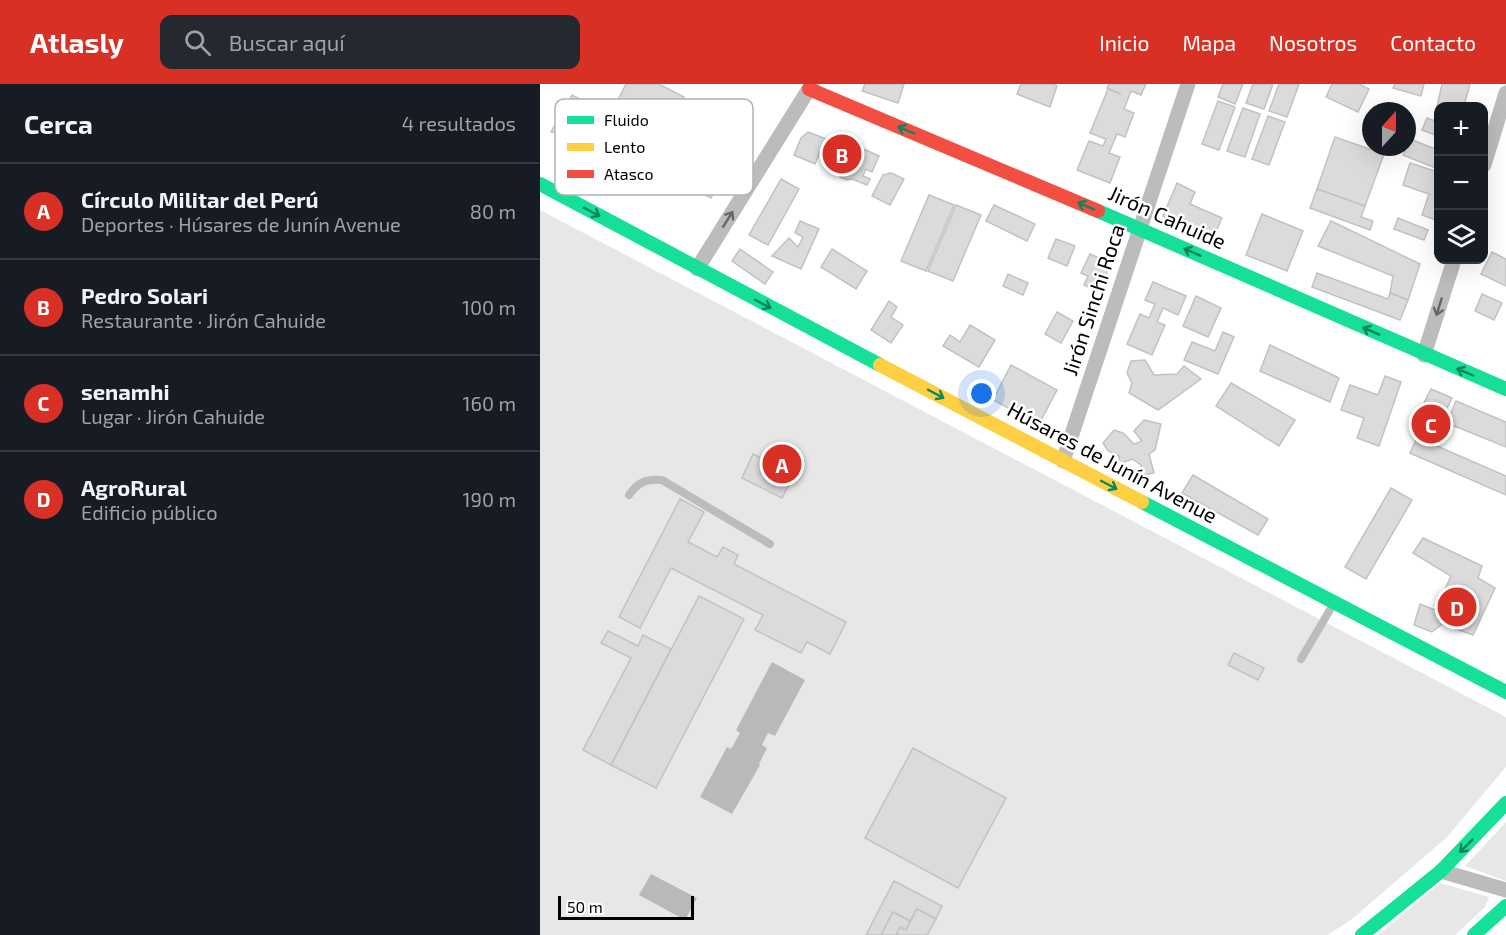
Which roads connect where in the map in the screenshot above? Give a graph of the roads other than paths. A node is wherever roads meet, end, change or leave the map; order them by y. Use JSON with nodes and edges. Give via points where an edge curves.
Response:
{"nodes":[{"id":1,"x":1188,"y":84,"type":"edge"},
{"id":2,"x":811,"y":87,"type":"edge"},
{"id":3,"x":1506,"y":93,"type":"edge"},
{"id":4,"x":1487,"y":156,"type":"edge"},
{"id":5,"x":753,"y":180,"type":"edge"},
{"id":6,"x":540,"y":184,"type":"edge"},
{"id":7,"x":555,"y":192,"type":"edge"},
{"id":8,"x":560,"y":195,"type":"edge"},
{"id":9,"x":743,"y":195,"type":"edge"},
{"id":10,"x":1140,"y":229,"type":"junction"},
{"id":11,"x":1453,"y":264,"type":"edge"},
{"id":12,"x":697,"y":269,"type":"junction"},
{"id":13,"x":1424,"y":354,"type":"junction"},
{"id":14,"x":1506,"y":389,"type":"edge"},
{"id":15,"x":1063,"y":461,"type":"junction"},
{"id":16,"x":629,"y":495,"type":"dead end"},
{"id":17,"x":770,"y":544,"type":"dead end"},
{"id":18,"x":1334,"y":603,"type":"junction"},
{"id":19,"x":1301,"y":658,"type":"dead end"},
{"id":20,"x":1505,"y":690,"type":"edge"},
{"id":21,"x":1506,"y":803,"type":"edge"},
{"id":22,"x":1441,"y":871,"type":"junction"},
{"id":23,"x":1506,"y":890,"type":"edge"},
{"id":24,"x":1506,"y":906,"type":"edge"},
{"id":25,"x":1362,"y":935,"type":"edge"},
{"id":26,"x":1474,"y":935,"type":"edge"}],
"edges":[{"from":1,"to":10,"type":"street","name":"Jirón Sinchi Roca"},
{"from":5,"to":2,"type":"street","one_way":true},
{"from":10,"to":2,"type":"street","name":"Jirón Cahuide","one_way":true},
{"from":3,"to":4,"type":"street"},
{"from":6,"to":7,"type":"street","name":"Húsares de Junín Avenue","one_way":true},
{"from":8,"to":12,"type":"street","name":"Húsares de Junín Avenue","one_way":true},
{"from":12,"to":9,"type":"street","one_way":true},
{"from":13,"to":10,"type":"street","name":"Jirón Cahuide","one_way":true},
{"from":10,"to":15,"type":"street","name":"Jirón Sinchi Roca"},
{"from":11,"to":13,"type":"street","one_way":true},
{"from":12,"to":15,"type":"street","name":"Húsares de Junín Avenue","one_way":true},
{"from":14,"to":13,"type":"street","name":"Jirón Cahuide","one_way":true},
{"from":15,"to":18,"type":"street","name":"Húsares de Junín Avenue","one_way":true},
{"from":16,"to":17,"type":"lane","via":[[636,485],[649,479],[662,480]]},
{"from":18,"to":19,"type":"lane"},
{"from":18,"to":20,"type":"street","name":"Húsares de Junín Avenue"},
{"from":21,"to":22,"type":"street","one_way":true},
{"from":22,"to":23,"type":"street"},
{"from":22,"to":25,"type":"street"},
{"from":24,"to":26,"type":"street"}]}
